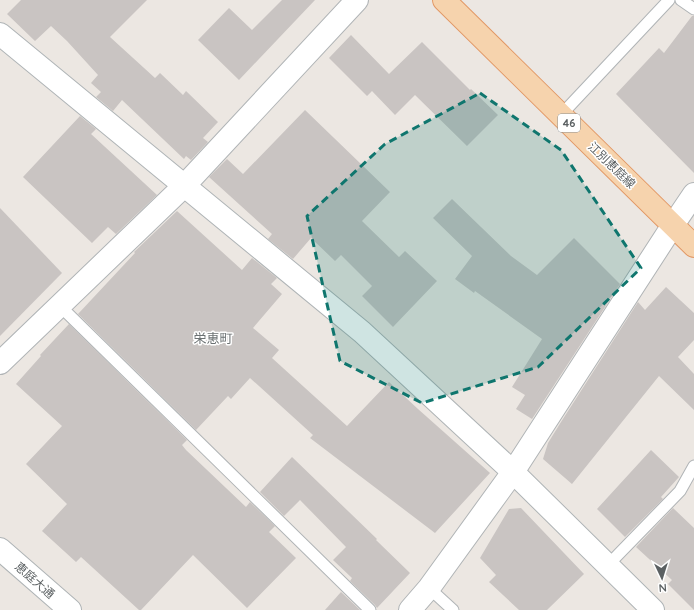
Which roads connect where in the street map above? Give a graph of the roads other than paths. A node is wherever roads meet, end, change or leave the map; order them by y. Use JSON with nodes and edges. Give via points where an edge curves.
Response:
{"nodes":[{"id":1,"x":357,"y":0,"type":"edge"},
{"id":2,"x":444,"y":0,"type":"edge"},
{"id":3,"x":669,"y":0,"type":"edge"},
{"id":4,"x":681,"y":0,"type":"edge"},
{"id":5,"x":694,"y":10,"type":"edge"},
{"id":6,"x":0,"y":34,"type":"edge"},
{"id":7,"x":561,"y":115,"type":"junction"},
{"id":8,"x":184,"y":186,"type":"junction"},
{"id":9,"x":694,"y":194,"type":"edge"},
{"id":10,"x":673,"y":225,"type":"junction"},
{"id":11,"x":694,"y":246,"type":"edge"},
{"id":12,"x":60,"y":306,"type":"junction"},
{"id":13,"x":0,"y":363,"type":"edge"},
{"id":14,"x":694,"y":466,"type":"edge"},
{"id":15,"x":513,"y":472,"type":"junction"},
{"id":16,"x":0,"y":549,"type":"edge"},
{"id":17,"x":608,"y":565,"type":"junction"},
{"id":18,"x":429,"y":588,"type":"junction"},
{"id":19,"x":70,"y":610,"type":"edge"},
{"id":20,"x":370,"y":610,"type":"edge"},
{"id":21,"x":410,"y":610,"type":"edge"},
{"id":22,"x":452,"y":610,"type":"edge"},
{"id":23,"x":653,"y":610,"type":"edge"}],
"edges":[{"from":1,"to":8,"type":"street"},
{"from":2,"to":7,"type":"main road","name":"江別恵庭線","number":"46"},
{"from":3,"to":7,"type":"lane"},
{"from":4,"to":5,"type":"lane"},
{"from":6,"to":8,"type":"street"},
{"from":7,"to":10,"type":"main road","name":"江別恵庭線","number":"46"},
{"from":8,"to":12,"type":"street"},
{"from":8,"to":15,"type":"street","via":[[362,332]]},
{"from":9,"to":10,"type":"street"},
{"from":10,"to":11,"type":"main road","name":"江別恵庭線","number":"46"},
{"from":10,"to":15,"type":"street"},
{"from":12,"to":13,"type":"street"},
{"from":12,"to":20,"type":"lane"},
{"from":14,"to":17,"type":"lane","via":[[680,491]]},
{"from":15,"to":17,"type":"street"},
{"from":15,"to":18,"type":"street"},
{"from":16,"to":19,"type":"street","name":"恵庭大通"},
{"from":17,"to":23,"type":"street"},
{"from":18,"to":21,"type":"street"},
{"from":18,"to":22,"type":"lane"}]}
